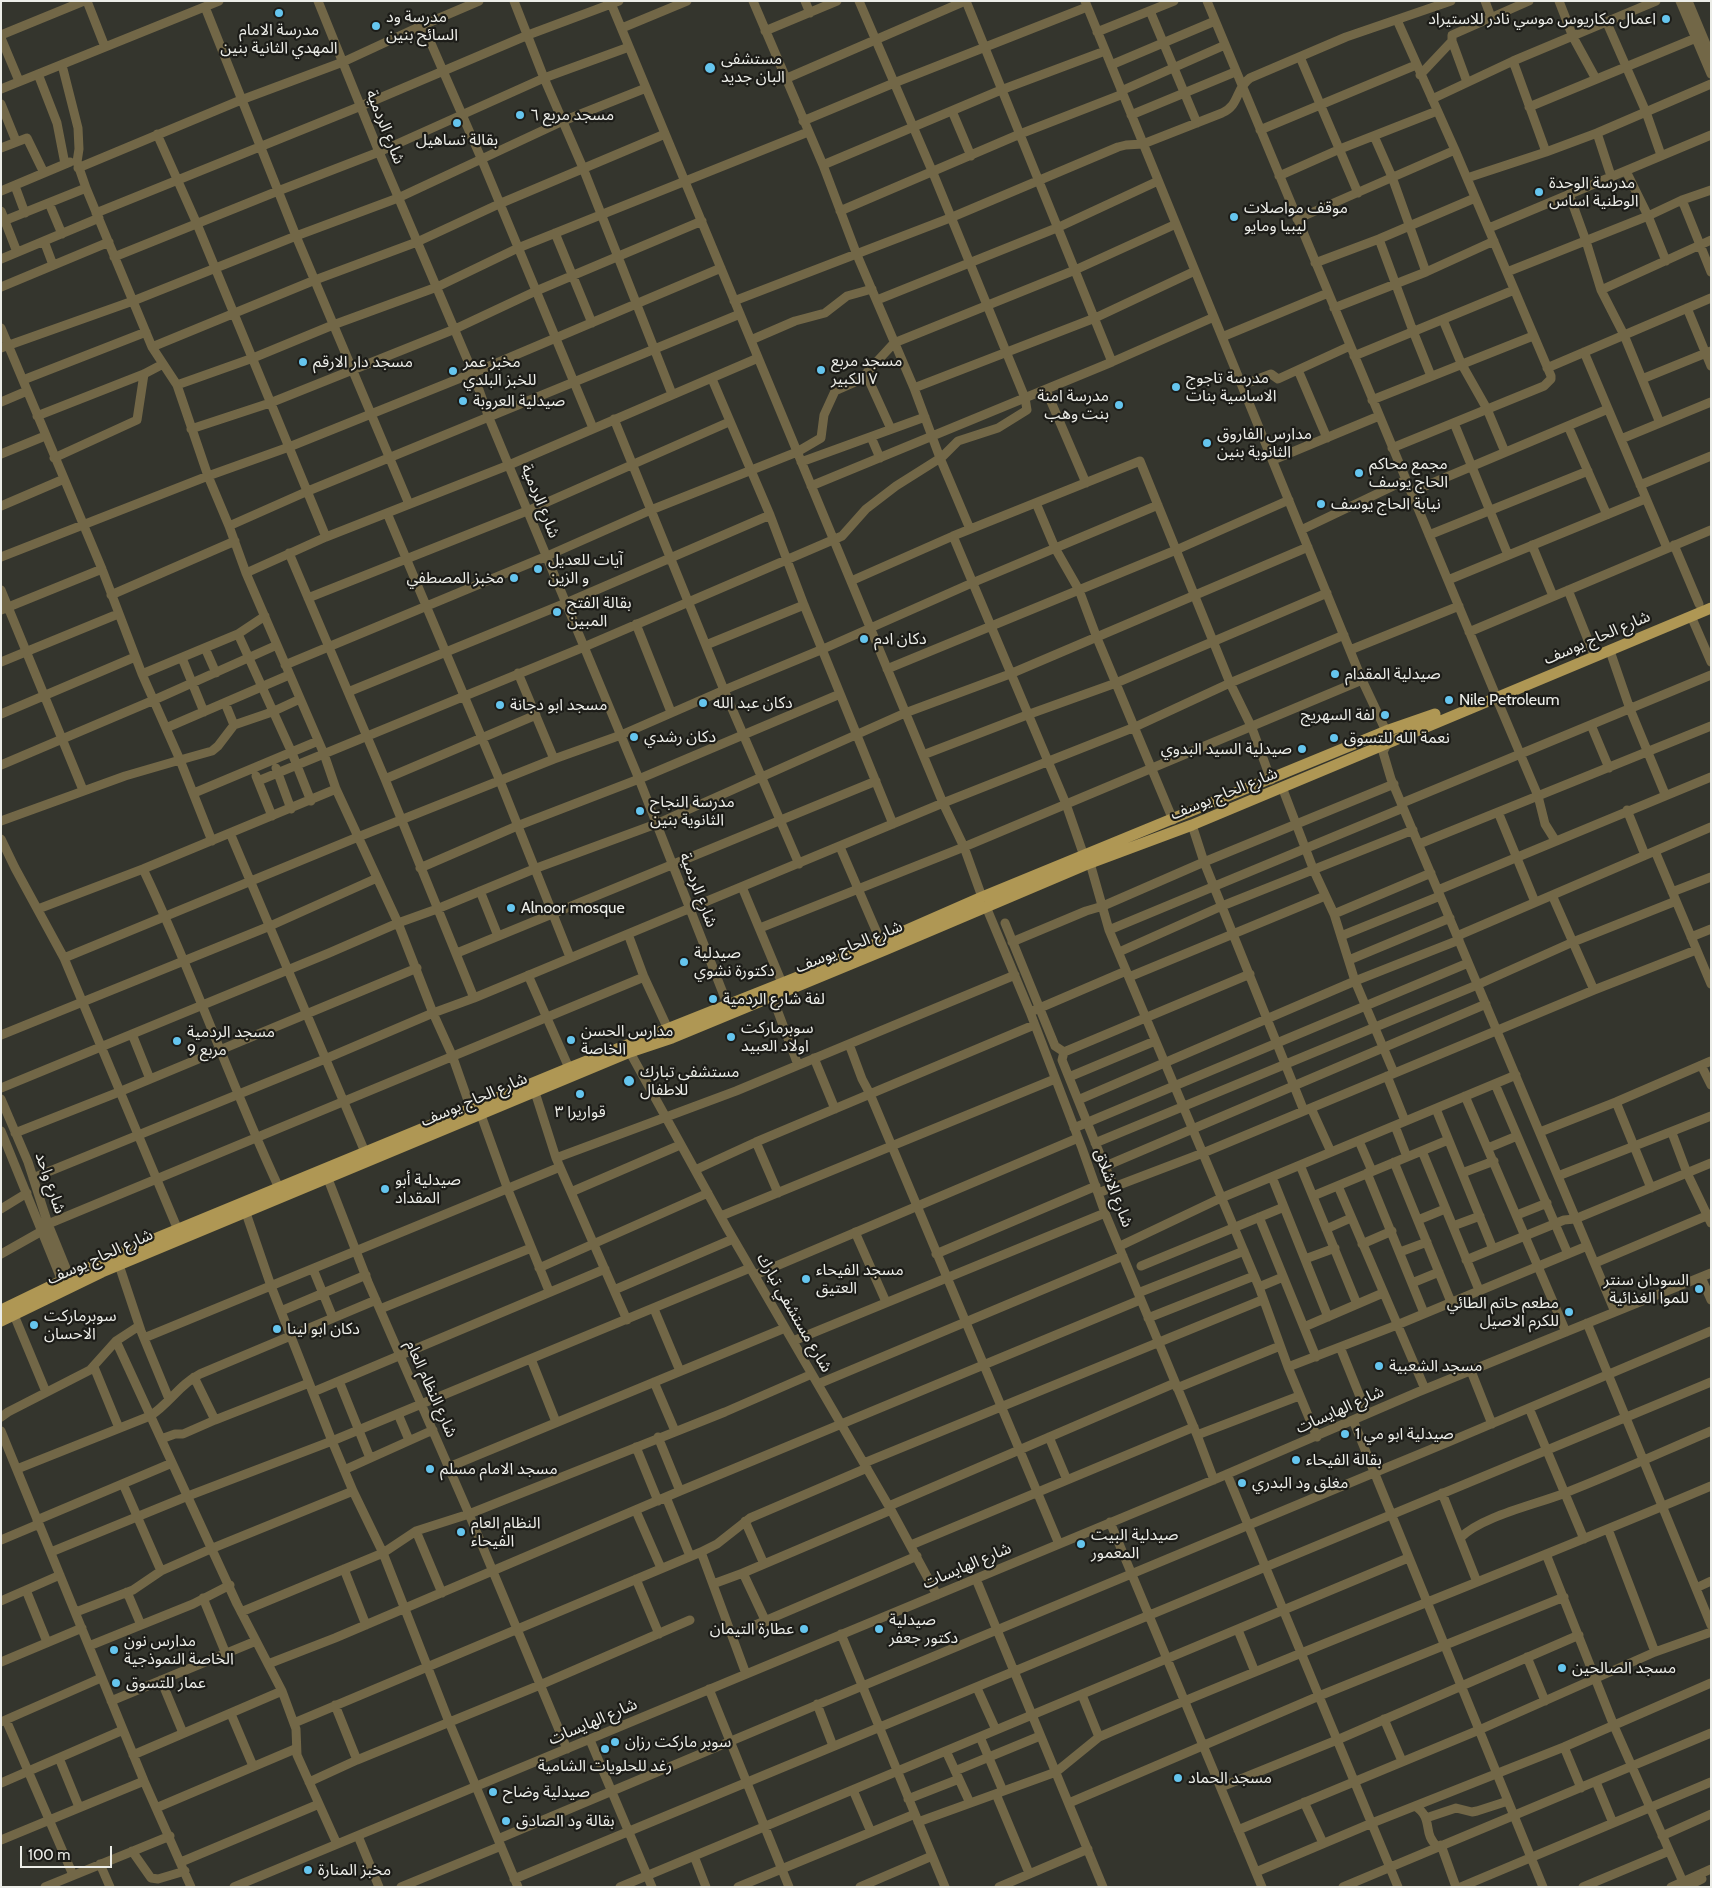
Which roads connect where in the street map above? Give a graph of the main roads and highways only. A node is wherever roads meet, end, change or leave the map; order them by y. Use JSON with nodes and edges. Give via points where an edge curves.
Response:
{"nodes":[{"id":1,"x":1711,"y":599,"type":"edge"},
{"id":2,"x":1711,"y":608,"type":"edge"},
{"id":3,"x":1495,"y":694,"type":"junction"},
{"id":4,"x":1387,"y":737,"type":"junction"},
{"id":5,"x":1087,"y":860,"type":"junction"},
{"id":6,"x":984,"y":902,"type":"junction"},
{"id":7,"x":729,"y":1009,"type":"junction"},
{"id":8,"x":628,"y":1049,"type":"junction"},
{"id":9,"x":533,"y":1088,"type":"junction"},
{"id":10,"x":475,"y":1114,"type":"junction"},
{"id":11,"x":67,"y":1283,"type":"junction"},
{"id":12,"x":1,"y":1310,"type":"edge"},
{"id":13,"x":1,"y":1321,"type":"edge"}],
"edges":[{"from":1,"to":3,"type":"main road","name":"شارع الحاج يوسف"},
{"from":2,"to":3,"type":"main road","name":"شارع الحاج يوسف","via":[[1610,651]]},
{"from":3,"to":4,"type":"main road","name":"شارع الحاج يوسف"},
{"from":4,"to":5,"type":"main road","name":"شارع الحاج يوسف","via":[[1173,820]]},
{"from":4,"to":5,"type":"main road","name":"شارع الحاج يوسف","via":[[1192,825]]},
{"from":5,"to":6,"type":"main road","name":"شارع الحاج يوسف"},
{"from":6,"to":7,"type":"main road","name":"شارع الحاج يوسف","via":[[782,983]]},
{"from":6,"to":7,"type":"main road","name":"شارع الحاج يوسف","via":[[772,996]]},
{"from":7,"to":8,"type":"main road","name":"شارع الحاج يوسف","via":[[668,1029]]},
{"from":7,"to":8,"type":"main road","name":"شارع الحاج يوسف","via":[[672,1038]]},
{"from":8,"to":9,"type":"main road","name":"شارع الحاج يوسف"},
{"from":8,"to":9,"type":"main road","name":"شارع الحاج يوسف","via":[[569,1068]]},
{"from":9,"to":10,"type":"main road","name":"شارع الحاج يوسف"},
{"from":10,"to":11,"type":"main road","name":"شارع الحاج يوسف","via":[[246,1213]]},
{"from":10,"to":11,"type":"main road","name":"شارع الحاج يوسف","via":[[365,1152],[100,1262]]},
{"from":11,"to":12,"type":"main road","name":"شارع الحاج يوسف"},
{"from":11,"to":13,"type":"main road","name":"شارع الحاج يوسف"}]}
